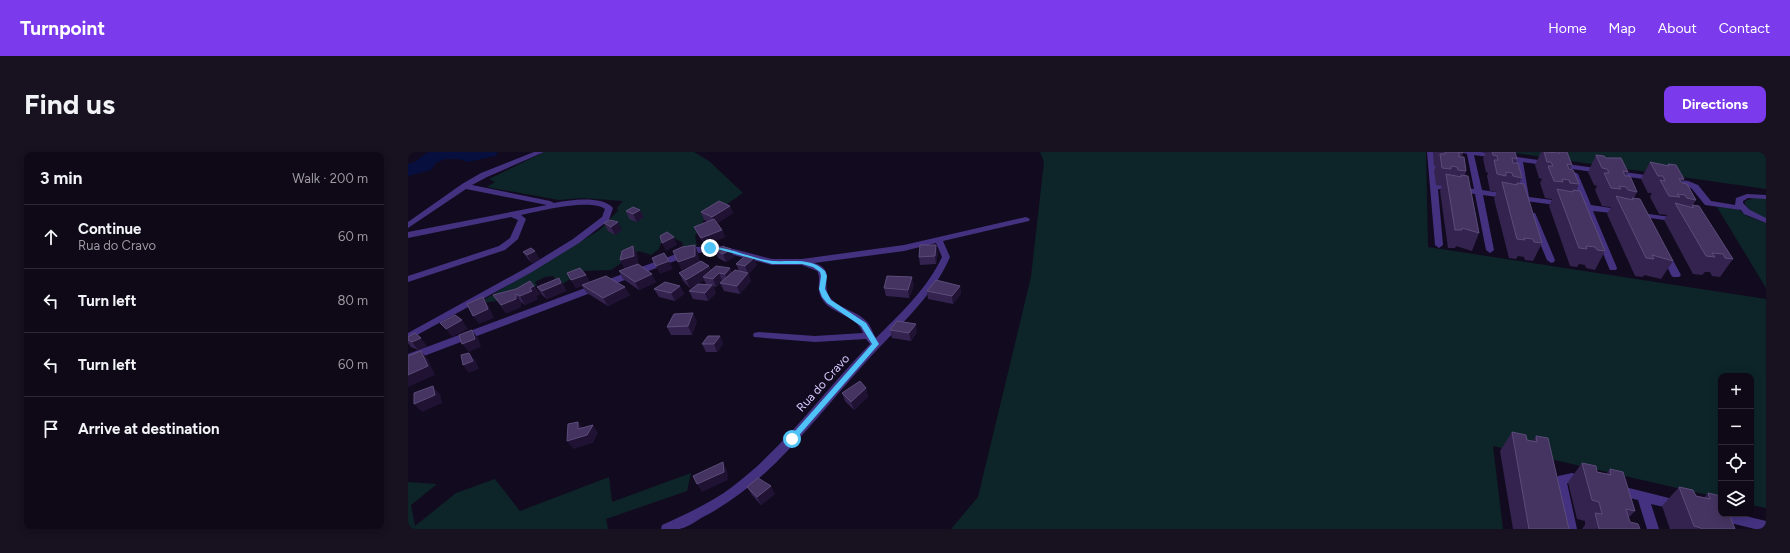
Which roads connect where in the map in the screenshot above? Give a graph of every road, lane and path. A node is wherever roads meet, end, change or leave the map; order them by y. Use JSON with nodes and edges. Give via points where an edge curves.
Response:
{"nodes":[{"id":1,"x":540,"y":152,"type":"edge"},
{"id":2,"x":1431,"y":152,"type":"edge"},
{"id":3,"x":1467,"y":152,"type":"edge"},
{"id":4,"x":1519,"y":159,"type":"junction"},
{"id":5,"x":1571,"y":166,"type":"junction"},
{"id":6,"x":465,"y":186,"type":"junction"},
{"id":7,"x":1434,"y":186,"type":"junction"},
{"id":8,"x":1478,"y":193,"type":"junction"},
{"id":9,"x":1766,"y":197,"type":"edge"},
{"id":10,"x":1525,"y":198,"type":"junction"},
{"id":11,"x":558,"y":204,"type":"junction"},
{"id":12,"x":1588,"y":208,"type":"junction"},
{"id":13,"x":1742,"y":208,"type":"junction"},
{"id":14,"x":509,"y":214,"type":"junction"},
{"id":15,"x":1026,"y":218,"type":"dead end"},
{"id":16,"x":1683,"y":220,"type":"edge"},
{"id":17,"x":1766,"y":221,"type":"edge"},
{"id":18,"x":408,"y":226,"type":"edge"},
{"id":19,"x":408,"y":235,"type":"edge"},
{"id":20,"x":939,"y":241,"type":"junction"},
{"id":21,"x":1660,"y":242,"type":"edge"},
{"id":22,"x":1439,"y":245,"type":"dead end"},
{"id":23,"x":1490,"y":250,"type":"dead end"},
{"id":24,"x":1551,"y":260,"type":"dead end"},
{"id":25,"x":802,"y":262,"type":"junction"},
{"id":26,"x":1613,"y":268,"type":"dead end"},
{"id":27,"x":1676,"y":275,"type":"dead end"},
{"id":28,"x":408,"y":279,"type":"edge"},
{"id":29,"x":758,"y":335,"type":"dead end"},
{"id":30,"x":408,"y":337,"type":"edge"},
{"id":31,"x":872,"y":340,"type":"junction"},
{"id":32,"x":408,"y":358,"type":"edge"},
{"id":33,"x":1593,"y":484,"type":"edge"},
{"id":34,"x":1607,"y":487,"type":"edge"},
{"id":35,"x":1643,"y":497,"type":"junction"},
{"id":36,"x":1686,"y":507,"type":"edge"},
{"id":37,"x":1708,"y":512,"type":"edge"},
{"id":38,"x":1739,"y":524,"type":"edge"},
{"id":39,"x":1766,"y":526,"type":"edge"},
{"id":40,"x":667,"y":529,"type":"edge"},
{"id":41,"x":1571,"y":529,"type":"edge"},
{"id":42,"x":1653,"y":529,"type":"edge"}],
"edges":[{"from":1,"to":6,"type":"street","via":[[484,175]]},
{"from":2,"to":7,"type":"street"},
{"from":3,"to":4,"type":"street"},
{"from":3,"to":8,"type":"street"},
{"from":4,"to":5,"type":"street"},
{"from":4,"to":10,"type":"street"},
{"from":5,"to":12,"type":"street"},
{"from":5,"to":13,"type":"street","via":[[1628,178],[1688,183],[1694,185],[1708,203]]},
{"from":6,"to":11,"type":"street"},
{"from":6,"to":18,"type":"street"},
{"from":7,"to":8,"type":"street"},
{"from":7,"to":22,"type":"street"},
{"from":8,"to":10,"type":"street"},
{"from":8,"to":23,"type":"street"},
{"from":9,"to":13,"type":"street","via":[[1742,198],[1739,200]]},
{"from":10,"to":12,"type":"street"},
{"from":10,"to":24,"type":"street"},
{"from":11,"to":14,"type":"street"},
{"from":11,"to":30,"type":"street","via":[[594,202],[609,208],[600,223],[536,266]]},
{"from":12,"to":16,"type":"street"},
{"from":12,"to":26,"type":"street"},
{"from":13,"to":17,"type":"street","via":[[1754,217]]},
{"from":14,"to":19,"type":"street"},
{"from":14,"to":28,"type":"street","via":[[522,219],[518,232],[506,245]]},
{"from":15,"to":20,"type":"street"},
{"from":20,"to":25,"type":"street"},
{"from":20,"to":31,"type":"street","name":"Rua do Cravo","via":[[946,257],[939,271],[901,317]]},
{"from":21,"to":27,"type":"street"},
{"from":25,"to":31,"type":"street","via":[[822,271],[824,296],[864,324]]},
{"from":25,"to":32,"type":"street","via":[[772,262],[722,249],[695,250]]},
{"from":29,"to":31,"type":"street"},
{"from":31,"to":40,"type":"street","name":"Rua do Cravo","via":[[792,439],[745,485],[712,508]]},
{"from":33,"to":41,"type":"street","via":[[1572,478],[1562,479]]},
{"from":34,"to":35,"type":"street"},
{"from":35,"to":36,"type":"street"},
{"from":35,"to":42,"type":"street"},
{"from":37,"to":38,"type":"street"},
{"from":38,"to":39,"type":"street"}]}
